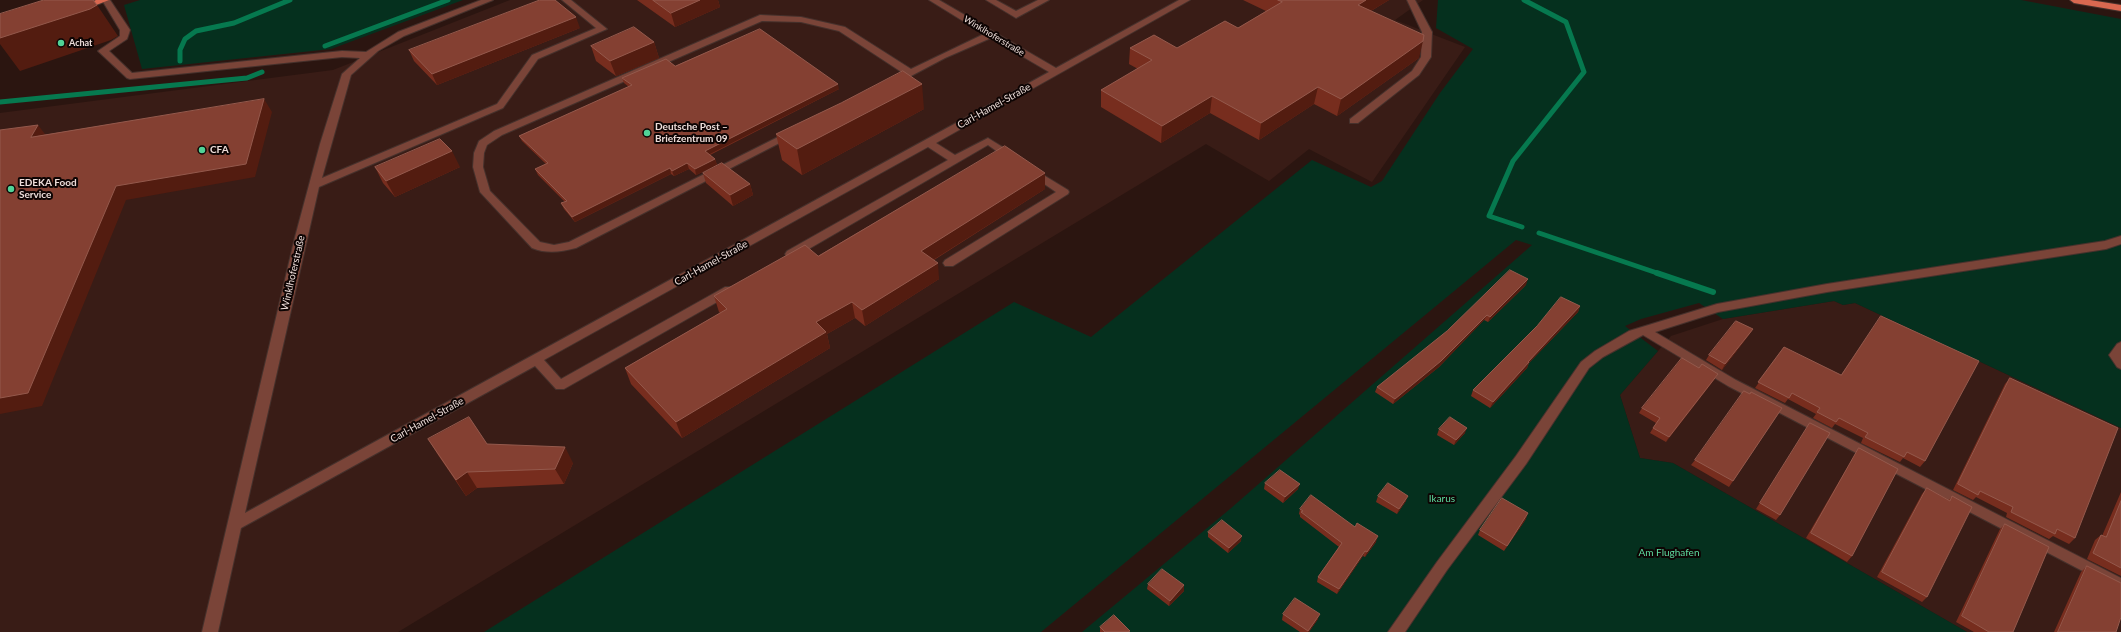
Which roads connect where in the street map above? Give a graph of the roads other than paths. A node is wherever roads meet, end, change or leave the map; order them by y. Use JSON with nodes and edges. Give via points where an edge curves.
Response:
{"nodes":[{"id":1,"x":106,"y":0,"type":"edge"},
{"id":2,"x":489,"y":0,"type":"edge"},
{"id":3,"x":566,"y":0,"type":"edge"},
{"id":4,"x":933,"y":0,"type":"edge"},
{"id":5,"x":990,"y":0,"type":"edge"},
{"id":6,"x":1045,"y":0,"type":"edge"},
{"id":7,"x":1186,"y":0,"type":"edge"},
{"id":8,"x":1411,"y":0,"type":"edge"},
{"id":9,"x":2074,"y":0,"type":"edge"},
{"id":10,"x":2121,"y":8,"type":"edge"},
{"id":11,"x":75,"y":10,"type":"edge"},
{"id":12,"x":991,"y":34,"type":"junction"},
{"id":13,"x":368,"y":55,"type":"junction"},
{"id":14,"x":1054,"y":72,"type":"junction"},
{"id":15,"x":910,"y":73,"type":"junction"},
{"id":16,"x":882,"y":88,"type":"edge"},
{"id":17,"x":1354,"y":121,"type":"dead end"},
{"id":18,"x":800,"y":130,"type":"edge"},
{"id":19,"x":928,"y":142,"type":"junction"},
{"id":20,"x":955,"y":160,"type":"junction"},
{"id":21,"x":725,"y":167,"type":"junction"},
{"id":22,"x":734,"y":174,"type":"edge"},
{"id":23,"x":314,"y":185,"type":"junction"},
{"id":24,"x":2121,"y":240,"type":"edge"},
{"id":25,"x":781,"y":260,"type":"edge"},
{"id":26,"x":949,"y":264,"type":"dead end"},
{"id":27,"x":740,"y":283,"type":"edge"},
{"id":28,"x":1644,"y":330,"type":"junction"},
{"id":29,"x":2121,"y":347,"type":"edge"},
{"id":30,"x":536,"y":359,"type":"junction"},
{"id":31,"x":2121,"y":364,"type":"edge"},
{"id":32,"x":235,"y":525,"type":"junction"},
{"id":33,"x":2121,"y":586,"type":"edge"},
{"id":34,"x":210,"y":632,"type":"edge"},
{"id":35,"x":1396,"y":632,"type":"edge"}],
"edges":[{"from":1,"to":11,"type":"main road"},
{"from":1,"to":13,"type":"street","via":[[125,30],[124,38],[103,51],[130,76],[342,54]]},
{"from":2,"to":13,"type":"street","name":"Winklhoferstraße","via":[[401,34],[375,48]]},
{"from":3,"to":23,"type":"street","via":[[602,29],[535,57],[500,106]]},
{"from":4,"to":12,"type":"street","name":"Winklhoferstraße"},
{"from":5,"to":6,"type":"street","via":[[1016,15]]},
{"from":7,"to":14,"type":"street","name":"Carl-Hamel-Straße"},
{"from":8,"to":17,"type":"street","via":[[1427,32],[1426,57],[1416,73]]},
{"from":9,"to":10,"type":"main road"},
{"from":12,"to":14,"type":"street","name":"Winklhoferstraße"},
{"from":12,"to":15,"type":"street"},
{"from":13,"to":23,"type":"street","name":"Winklhoferstraße","via":[[347,74]]},
{"from":14,"to":19,"type":"street","name":"Carl-Hamel-Straße"},
{"from":15,"to":16,"type":"street"},
{"from":15,"to":21,"type":"street","via":[[842,29],[792,19],[760,18],[498,133],[483,142],[478,167],[485,192],[536,245],[554,249],[578,242]]},
{"from":18,"to":21,"type":"street"},
{"from":19,"to":20,"type":"street"},
{"from":19,"to":30,"type":"street","name":"Carl-Hamel-Straße"},
{"from":20,"to":25,"type":"street"},
{"from":20,"to":26,"type":"street","via":[[988,141],[1064,192]]},
{"from":21,"to":22,"type":"street"},
{"from":23,"to":32,"type":"street","name":"Winklhoferstraße"},
{"from":24,"to":28,"type":"street","via":[[2106,245],[1827,288],[1717,308]]},
{"from":27,"to":30,"type":"street","via":[[560,386]]},
{"from":28,"to":33,"type":"street","via":[[1732,383]]},
{"from":28,"to":35,"type":"street","via":[[1599,354],[1585,365],[1521,460]]},
{"from":29,"to":31,"type":"street","via":[[2115,355]]},
{"from":30,"to":32,"type":"street","name":"Carl-Hamel-Straße"},
{"from":32,"to":34,"type":"street","name":"Winklhoferstraße"}]}
